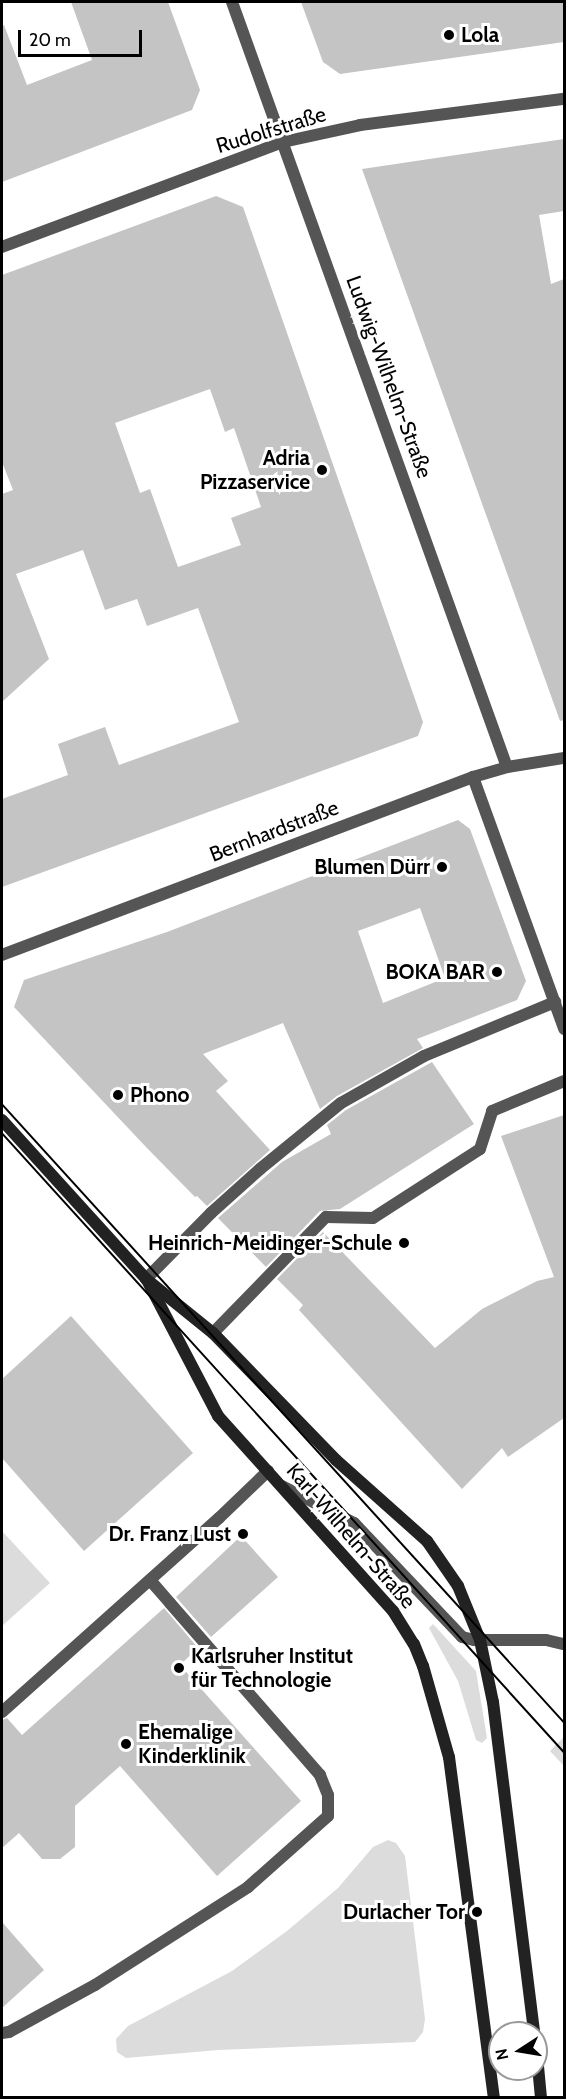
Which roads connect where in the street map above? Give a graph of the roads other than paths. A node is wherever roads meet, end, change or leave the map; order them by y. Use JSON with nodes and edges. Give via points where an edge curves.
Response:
{"nodes":[{"id":1,"x":232,"y":2,"type":"edge"},
{"id":2,"x":564,"y":99,"type":"edge"},
{"id":3,"x":283,"y":142,"type":"junction"},
{"id":4,"x":2,"y":247,"type":"edge"},
{"id":5,"x":564,"y":758,"type":"edge"},
{"id":6,"x":507,"y":767,"type":"junction"},
{"id":7,"x":473,"y":777,"type":"junction"},
{"id":8,"x":2,"y":955,"type":"edge"},
{"id":9,"x":555,"y":1002,"type":"junction"},
{"id":10,"x":564,"y":1029,"type":"edge"},
{"id":11,"x":564,"y":1081,"type":"edge"},
{"id":12,"x":2,"y":1120,"type":"edge"},
{"id":13,"x":146,"y":1279,"type":"junction"},
{"id":14,"x":213,"y":1333,"type":"junction"},
{"id":15,"x":268,"y":1471,"type":"junction"},
{"id":16,"x":282,"y":1486,"type":"junction"},
{"id":17,"x":150,"y":1580,"type":"junction"},
{"id":18,"x":480,"y":1640,"type":"junction"},
{"id":19,"x":564,"y":1644,"type":"edge"},
{"id":20,"x":2,"y":1712,"type":"edge"},
{"id":21,"x":533,"y":2021,"type":"edge"},
{"id":22,"x":2,"y":2033,"type":"edge"},
{"id":23,"x":539,"y":2081,"type":"edge"},
{"id":24,"x":494,"y":2097,"type":"edge"},
{"id":25,"x":541,"y":2097,"type":"edge"}],
"edges":[{"from":1,"to":3,"type":"street","name":"Ludwig-Wilhelm-Straße"},
{"from":2,"to":3,"type":"street","name":"Rudolfstraße","via":[[360,124]]},
{"from":3,"to":4,"type":"street","name":"Rudolfstraße"},
{"from":3,"to":6,"type":"street","name":"Ludwig-Wilhelm-Straße"},
{"from":5,"to":6,"type":"street","name":"Bernhardstraße"},
{"from":6,"to":7,"type":"street","name":"Bernhardstraße"},
{"from":7,"to":8,"type":"street","name":"Bernhardstraße"},
{"from":7,"to":9,"type":"street"},
{"from":9,"to":10,"type":"street"},
{"from":9,"to":13,"type":"street","via":[[424,1056],[341,1103],[211,1213]]},
{"from":11,"to":14,"type":"street","via":[[492,1111],[480,1149],[373,1218],[326,1217]]},
{"from":12,"to":13,"type":"main road","name":"Karl-Wilhelm-Straße"},
{"from":13,"to":14,"type":"main road","name":"Karl-Wilhelm-Straße"},
{"from":13,"to":15,"type":"main road","name":"Karl-Wilhelm-Straße","via":[[218,1416]]},
{"from":14,"to":18,"type":"main road","name":"Karl-Wilhelm-Straße","via":[[336,1460],[427,1541],[458,1586]]},
{"from":15,"to":16,"type":"main road","name":"Karl-Wilhelm-Straße"},
{"from":15,"to":17,"type":"street"},
{"from":16,"to":18,"type":"street","via":[[354,1522],[456,1632],[467,1639]]},
{"from":16,"to":24,"type":"main road","name":"Karl-Wilhelm-Straße","via":[[393,1611],[414,1644],[432,1688],[449,1757]]},
{"from":17,"to":20,"type":"street"},
{"from":17,"to":22,"type":"street","via":[[320,1775],[328,1795],[328,1816],[248,1887],[95,1985]]},
{"from":18,"to":19,"type":"street","via":[[546,1640]]},
{"from":18,"to":21,"type":"main road","name":"Karl-Wilhelm-Straße","via":[[493,1702]]},
{"from":23,"to":25,"type":"main road"}]}
